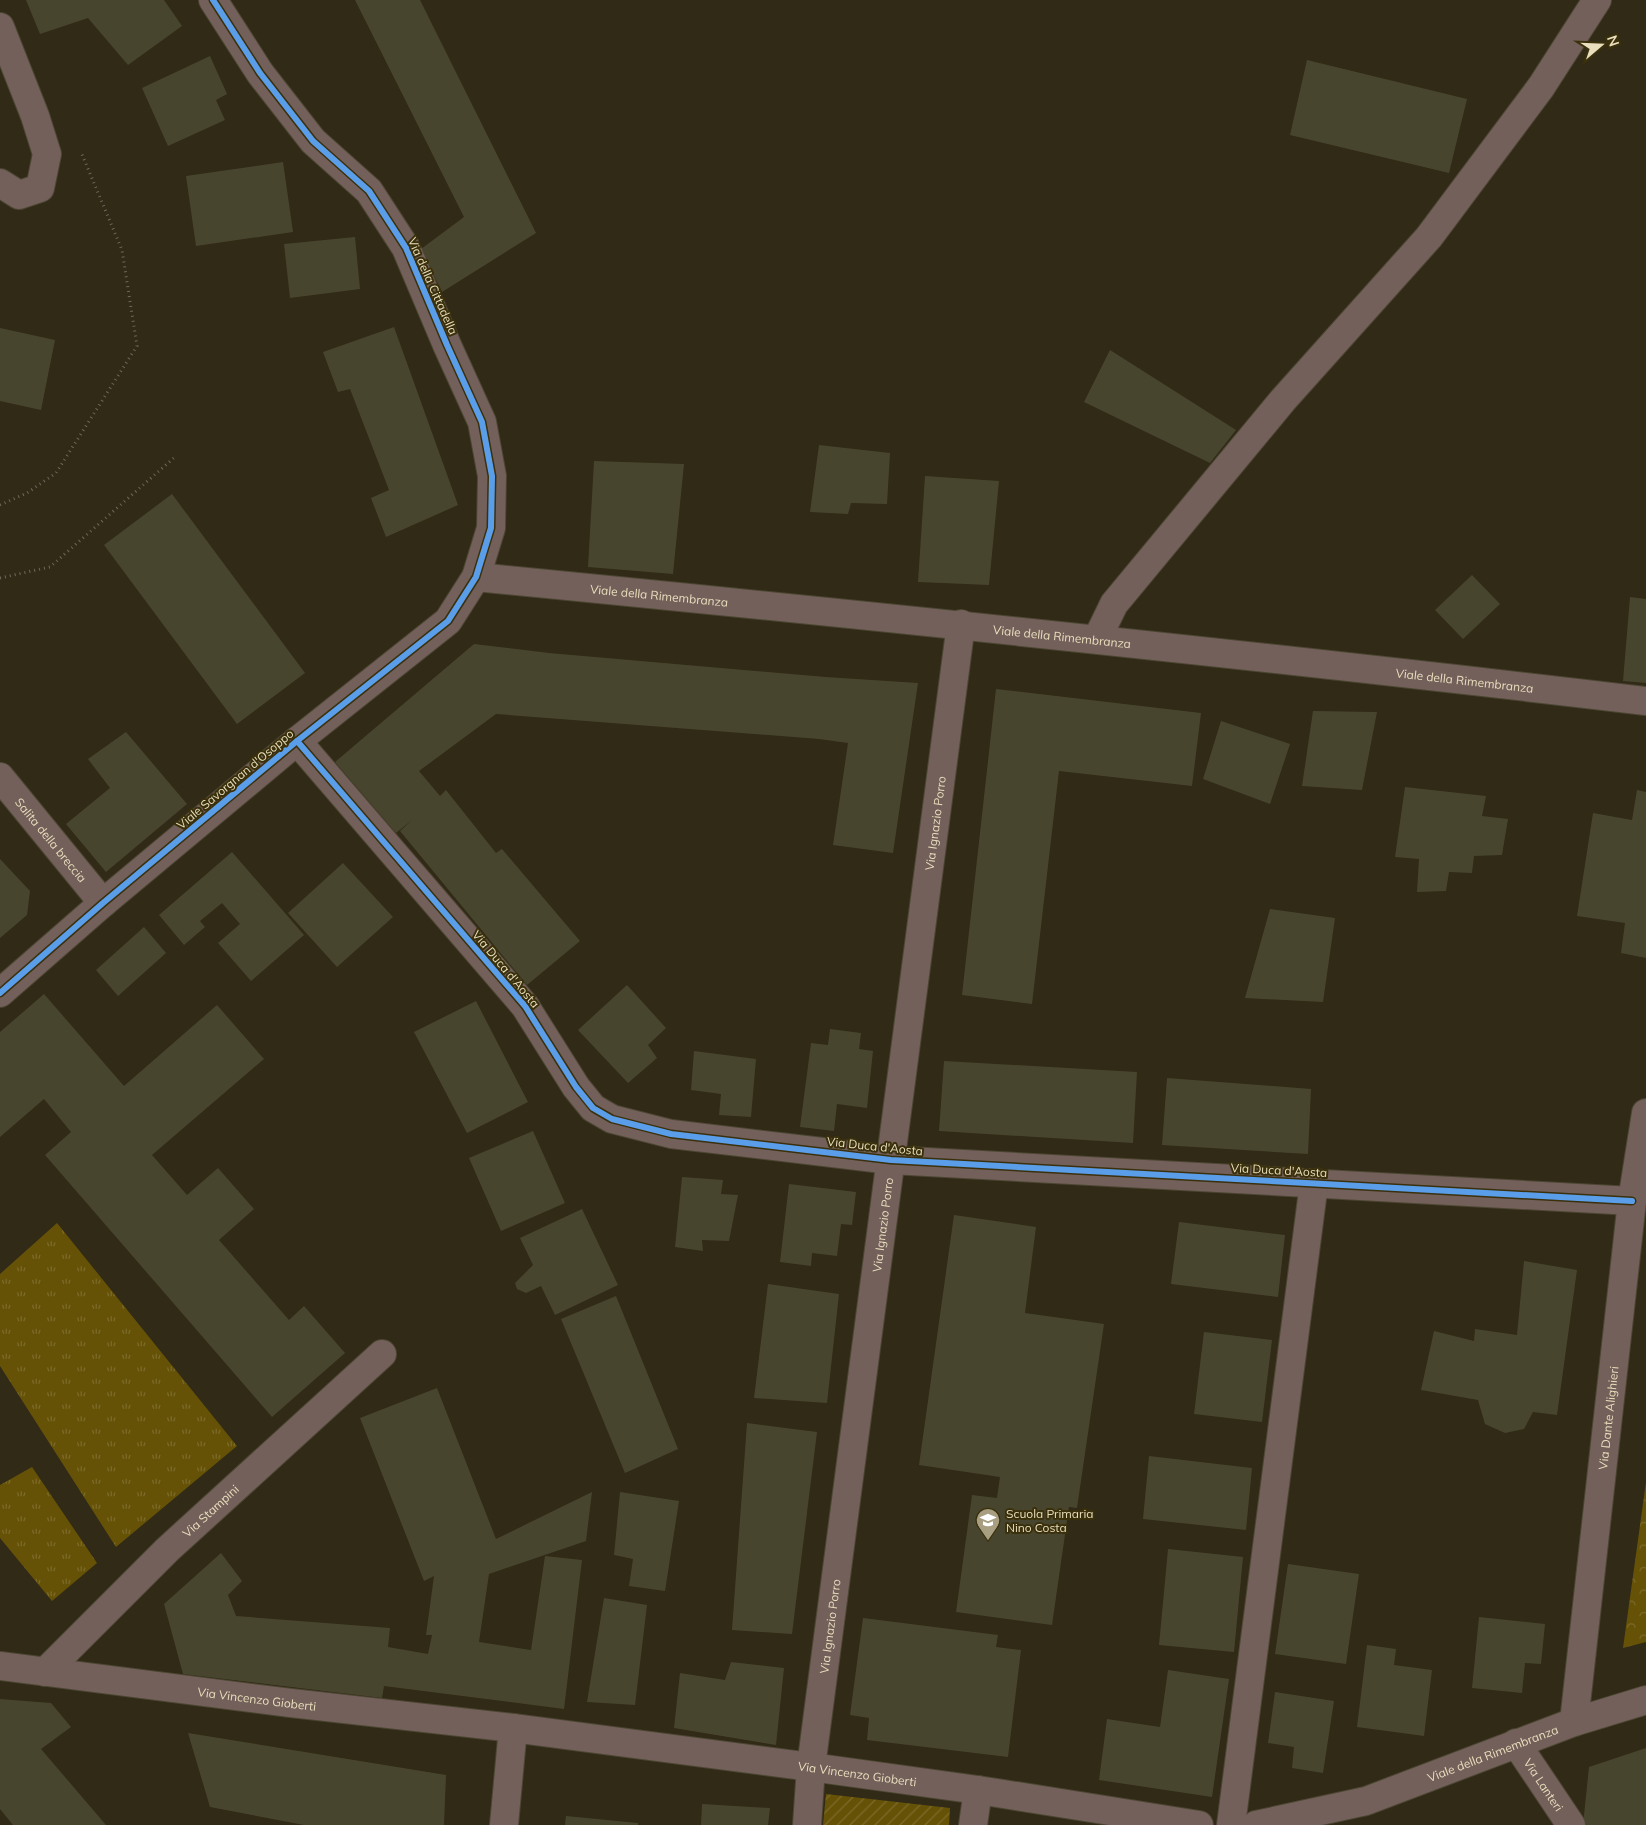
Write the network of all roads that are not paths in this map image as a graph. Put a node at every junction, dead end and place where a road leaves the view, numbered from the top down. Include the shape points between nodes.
1 (213, 0) edge
2 (1597, 0) edge
3 (0, 26) edge
4 (0, 183) edge
5 (476, 577) junction
6 (961, 624) junction
7 (1097, 640) junction
8 (1646, 702) edge
9 (297, 742) junction
10 (0, 777) edge
11 (102, 903) junction
12 (0, 993) edge
13 (1646, 1113) edge
14 (891, 1160) junction
15 (1314, 1183) junction
16 (1632, 1201) junction
17 (382, 1354) dead end
18 (0, 1666) edge
19 (45, 1672) junction
20 (1646, 1700) edge
21 (1574, 1722) junction
22 (513, 1728) junction
23 (1516, 1744) junction
24 (811, 1767) junction
25 (978, 1790) junction
26 (1366, 1801) junction
27 (504, 1825) edge
28 (807, 1825) edge
29 (973, 1825) edge
30 (1199, 1825) edge
31 (1232, 1825) edge
32 (1256, 1825) edge
33 (1352, 1825) edge
34 (1571, 1825) edge

1 - 5 street, Via della Cittadella via 260,73 313,141 369,191 406,248 482,422 492,476 491,528
2 - 7 street via 1542,87 1429,237 1283,400 1114,604
3 - 4 street via 47,154 40,188 19,195
5 - 6 street, Viale della Rimembranza
5 - 9 street, Viale Savorgnan d'Osoppo via 448,621
6 - 7 street, Viale della Rimembranza
6 - 14 street, Via Ignazio Porro
7 - 8 street, Viale della Rimembranza
9 - 11 street, Viale Savorgnan d'Osoppo
9 - 14 street, Via Duca d'Aosta via 524,1006 593,1108 612,1119 671,1134
10 - 11 street, Salita della breccia
11 - 12 street, Viale Savorgnan d'Osoppo
13 - 16 street, Via Dante Alighieri
14 - 15 street, Via Duca d'Aosta
14 - 24 street, Via Ignazio Porro
15 - 16 street, Via Duca d'Aosta
15 - 31 street
16 - 21 street, Via Dante Alighieri
17 - 19 street, Via Stampini via 167,1550
18 - 19 street, Via Vincenzo Gioberti
19 - 22 street, Via Vincenzo Gioberti
20 - 21 street, Viale della Rimembranza
21 - 23 street, Viale della Rimembranza
22 - 24 street, Via Vincenzo Gioberti
22 - 27 street
23 - 26 street, Viale della Rimembranza
23 - 34 street, Via Lanteri
24 - 25 street, Via Vincenzo Gioberti
24 - 28 street, Via Ignazio Porro
25 - 29 street
25 - 30 street, Via Vincenzo Gioberti
26 - 32 street
26 - 33 street

